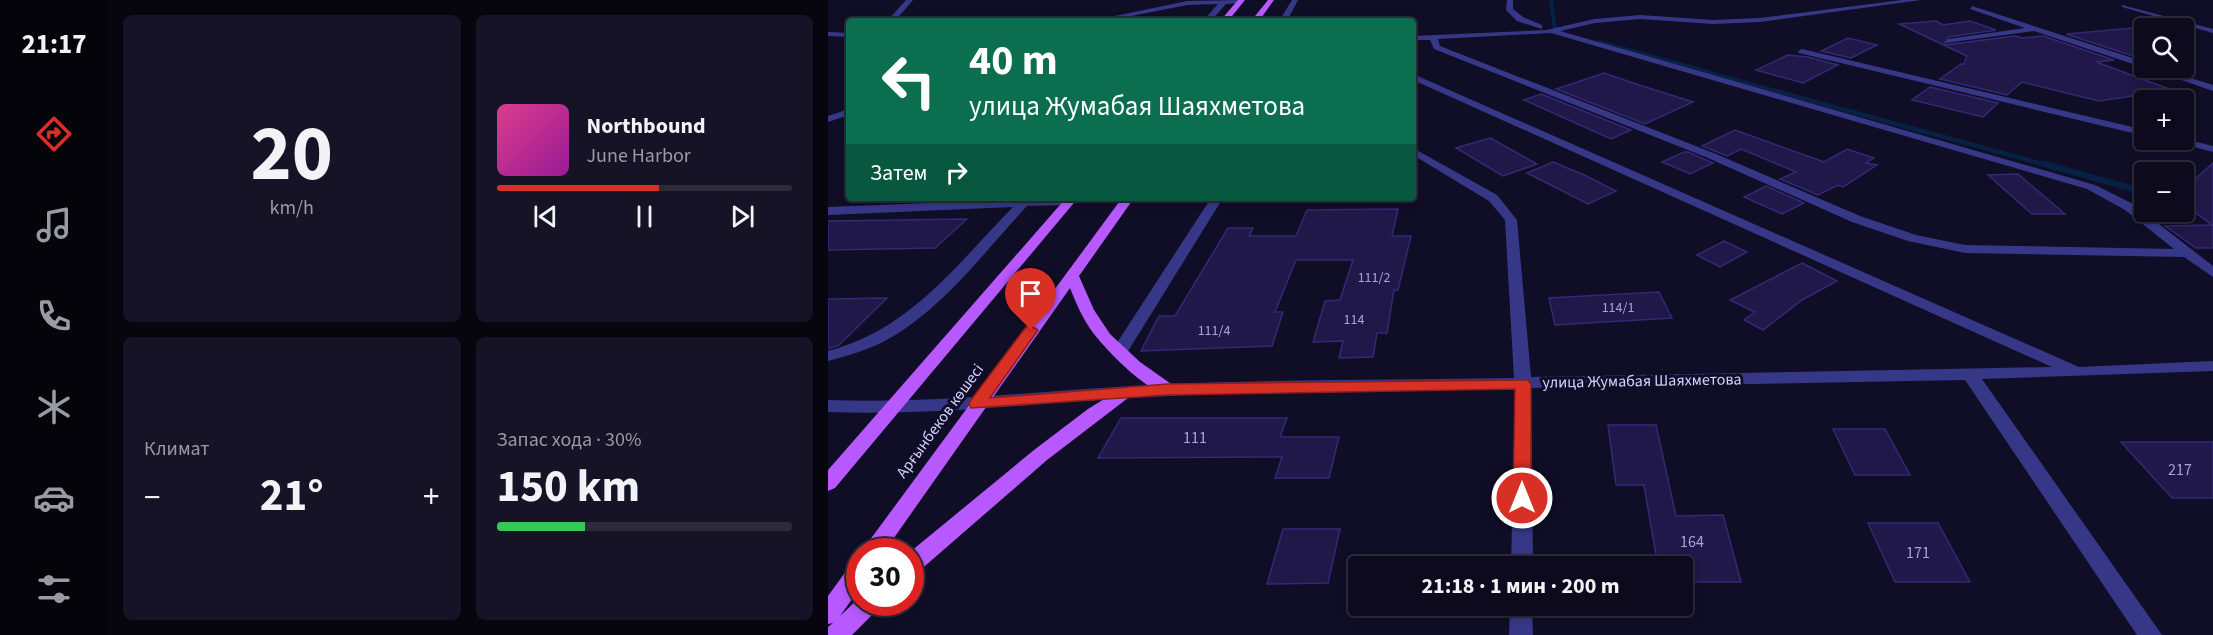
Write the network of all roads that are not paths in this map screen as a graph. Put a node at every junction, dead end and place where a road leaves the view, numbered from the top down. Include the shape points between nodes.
1 (910, 0) edge
2 (1271, 0) edge
3 (1295, 0) edge
4 (1510, 0) edge
5 (1918, 0) edge
6 (1225, 1) edge
7 (1242, 1) edge
8 (1887, 1) edge
9 (2124, 6) dead end
10 (1972, 8) dead end
11 (894, 18) edge
12 (1110, 18) edge
13 (1210, 18) edge
14 (1227, 18) edge
15 (1257, 18) edge
16 (1285, 18) edge
17 (1539, 27) dead end
18 (2035, 28) junction
19 (1551, 31) junction
20 (2213, 31) edge
21 (828, 34) edge
22 (846, 35) edge
23 (1433, 37) junction
24 (1416, 38) edge
25 (1948, 41) dead end
26 (1802, 51) dead end
27 (2134, 61) edge
28 (1416, 78) edge
29 (2182, 78) edge
30 (2213, 88) edge
31 (846, 113) edge
32 (828, 121) edge
33 (846, 123) edge
34 (2134, 130) edge
35 (2194, 145) edge
36 (2213, 149) edge
37 (1416, 153) edge
38 (1055, 201) edge
39 (1069, 201) edge
40 (1126, 201) edge
41 (1215, 201) edge
42 (1024, 203) junction
43 (828, 211) edge
44 (2186, 253) junction
45 (2213, 273) edge
46 (1072, 275) junction
47 (1119, 352) junction
48 (828, 356) edge
49 (2213, 366) edge
50 (2079, 372) junction
51 (1969, 373) junction
52 (1523, 384) junction
53 (1168, 390) junction
54 (1122, 394) junction
55 (977, 404) junction
56 (828, 406) edge
57 (891, 408) junction
58 (828, 483) edge
59 (882, 538) edge
60 (924, 553) edge
61 (1522, 556) edge
62 (846, 589) edge
63 (828, 614) edge
64 (856, 616) edge
65 (1521, 616) edge
66 (836, 635) edge
67 (1521, 635) edge
68 (2150, 635) edge

1 - 11 street
2 - 15 main road
3 - 16 street
4 - 17 street via 1509,10
5 - 8 street
6 - 7 street
6 - 12 street via 1187,3
6 - 13 street
7 - 14 main road
8 - 19 street via 1760,20 1713,22 1640,17 1595,21
9 - 20 street
10 - 18 street
18 - 25 street
18 - 27 street
19 - 23 street
19 - 44 street via 2091,187 2129,207
21 - 22 street
23 - 24 street
23 - 44 street via 1437,47 1701,151 1856,219 1913,238 1965,249
26 - 34 street
28 - 50 street
29 - 30 street
31 - 32 street
32 - 33 street
35 - 36 street
37 - 52 street via 1493,198 1510,220
38 - 42 street
39 - 57 main road
40 - 46 main road, Арғынбеков көшесі
41 - 47 street
42 - 43 street
42 - 48 street via 900,328 863,347
44 - 45 street
46 - 47 main road via 1088,314
46 - 55 main road, Арғынбеков көшесі
47 - 53 main road
49 - 50 street, улица Жумабая Шаяхметова
50 - 51 street, улица Жумабая Шаяхметова
51 - 52 street, улица Жумабая Шаяхметова
51 - 68 street
52 - 53 street, улица Жумабая Шаяхметова
52 - 61 street
53 - 54 street, улица Жумабая Шаяхметова
54 - 55 street, улица Жумабая Шаяхметова
54 - 60 main road via 1055,441
55 - 57 street, улица Жумабая Шаяхметова
55 - 59 main road, Арғынбеков көшесі
56 - 57 street, улица Жумабая Шаяхметова
57 - 58 main road
62 - 63 main road
64 - 66 main road
65 - 67 street

